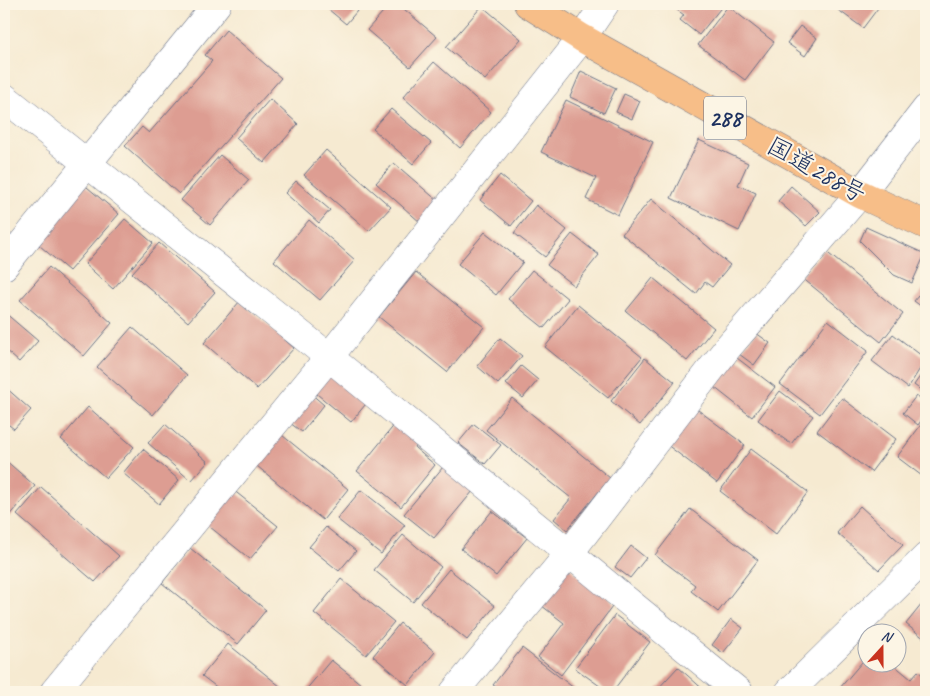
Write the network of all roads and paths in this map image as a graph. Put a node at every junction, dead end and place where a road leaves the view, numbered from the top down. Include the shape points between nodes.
1 (217, 4) edge
2 (528, 4) edge
3 (605, 4) edge
4 (582, 38) junction
5 (4, 97) edge
6 (926, 109) edge
7 (88, 162) junction
8 (860, 194) junction
9 (926, 225) edge
10 (4, 266) edge
11 (328, 357) junction
12 (568, 555) junction
13 (926, 557) edge
14 (54, 692) edge
15 (454, 692) edge
16 (739, 692) edge
17 (789, 692) edge

1 - 7 street
2 - 4 highway, 国道288号 / 288
3 - 4 street
4 - 8 highway, 国道288号 / 288
4 - 11 street
5 - 7 street
6 - 8 street
7 - 10 street
7 - 11 street
8 - 9 highway, 国道288号 / 288
8 - 12 street via 729,346
11 - 12 street
11 - 14 street
12 - 15 street
12 - 16 street
13 - 17 street

